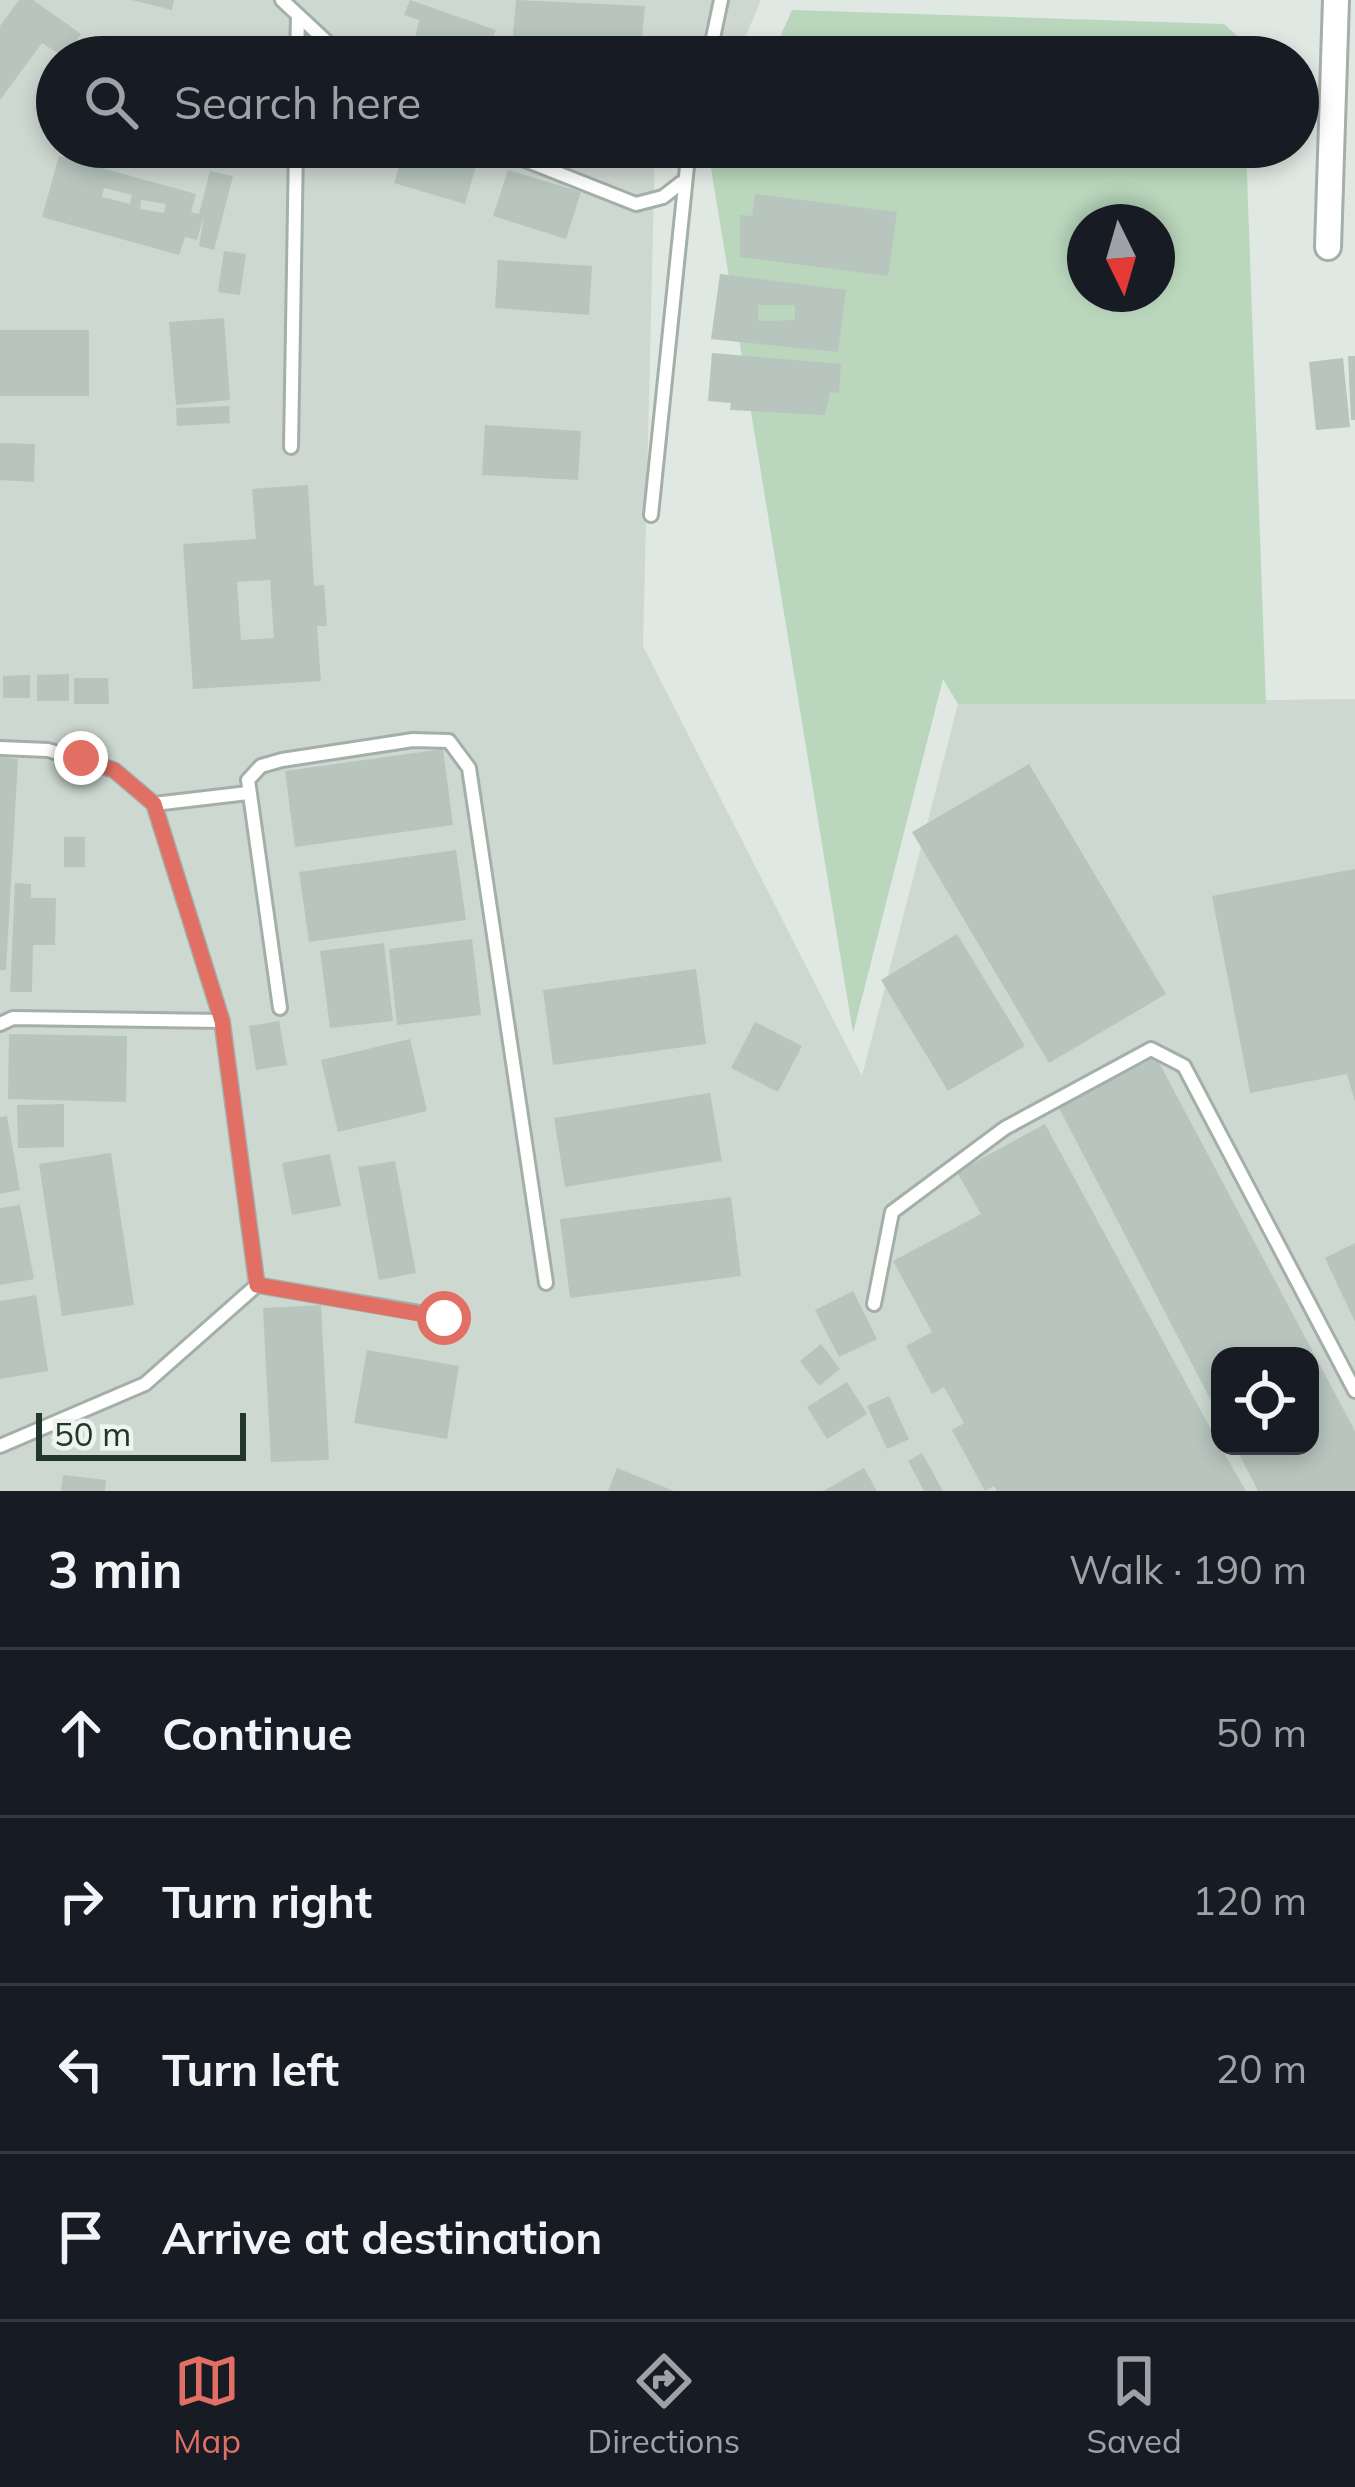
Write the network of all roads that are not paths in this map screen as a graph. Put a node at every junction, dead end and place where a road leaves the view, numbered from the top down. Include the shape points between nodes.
1 (282, 0) edge
2 (721, 0) edge
3 (1336, 0) edge
4 (298, 16) junction
5 (298, 36) edge
6 (320, 36) edge
7 (713, 36) edge
8 (296, 168) edge
9 (545, 168) edge
10 (684, 168) edge
11 (681, 183) junction
12 (1328, 247) dead end
13 (291, 447) dead end
14 (651, 515) dead end
15 (0, 748) edge
16 (248, 793) junction
17 (154, 804) junction
18 (280, 1008) dead end
19 (222, 1021) junction
20 (0, 1024) edge
21 (546, 1282) dead end
22 (257, 1285) junction
23 (874, 1304) dead end
24 (444, 1318) dead end
25 (1355, 1391) edge
26 (1, 1448) edge

1 - 4 lane
2 - 7 lane
3 - 12 street
4 - 5 lane
4 - 6 lane
8 - 13 lane
9 - 11 lane via 636,204
10 - 11 lane
11 - 14 lane
15 - 17 lane via 48,750 114,770
16 - 17 lane
16 - 18 lane
16 - 21 lane via 254,772 282,760 440,737 464,756
17 - 19 lane
19 - 20 lane
19 - 22 lane
22 - 24 lane
22 - 26 lane via 146,1384
23 - 25 lane via 892,1212 1004,1128 1151,1049 1184,1066

